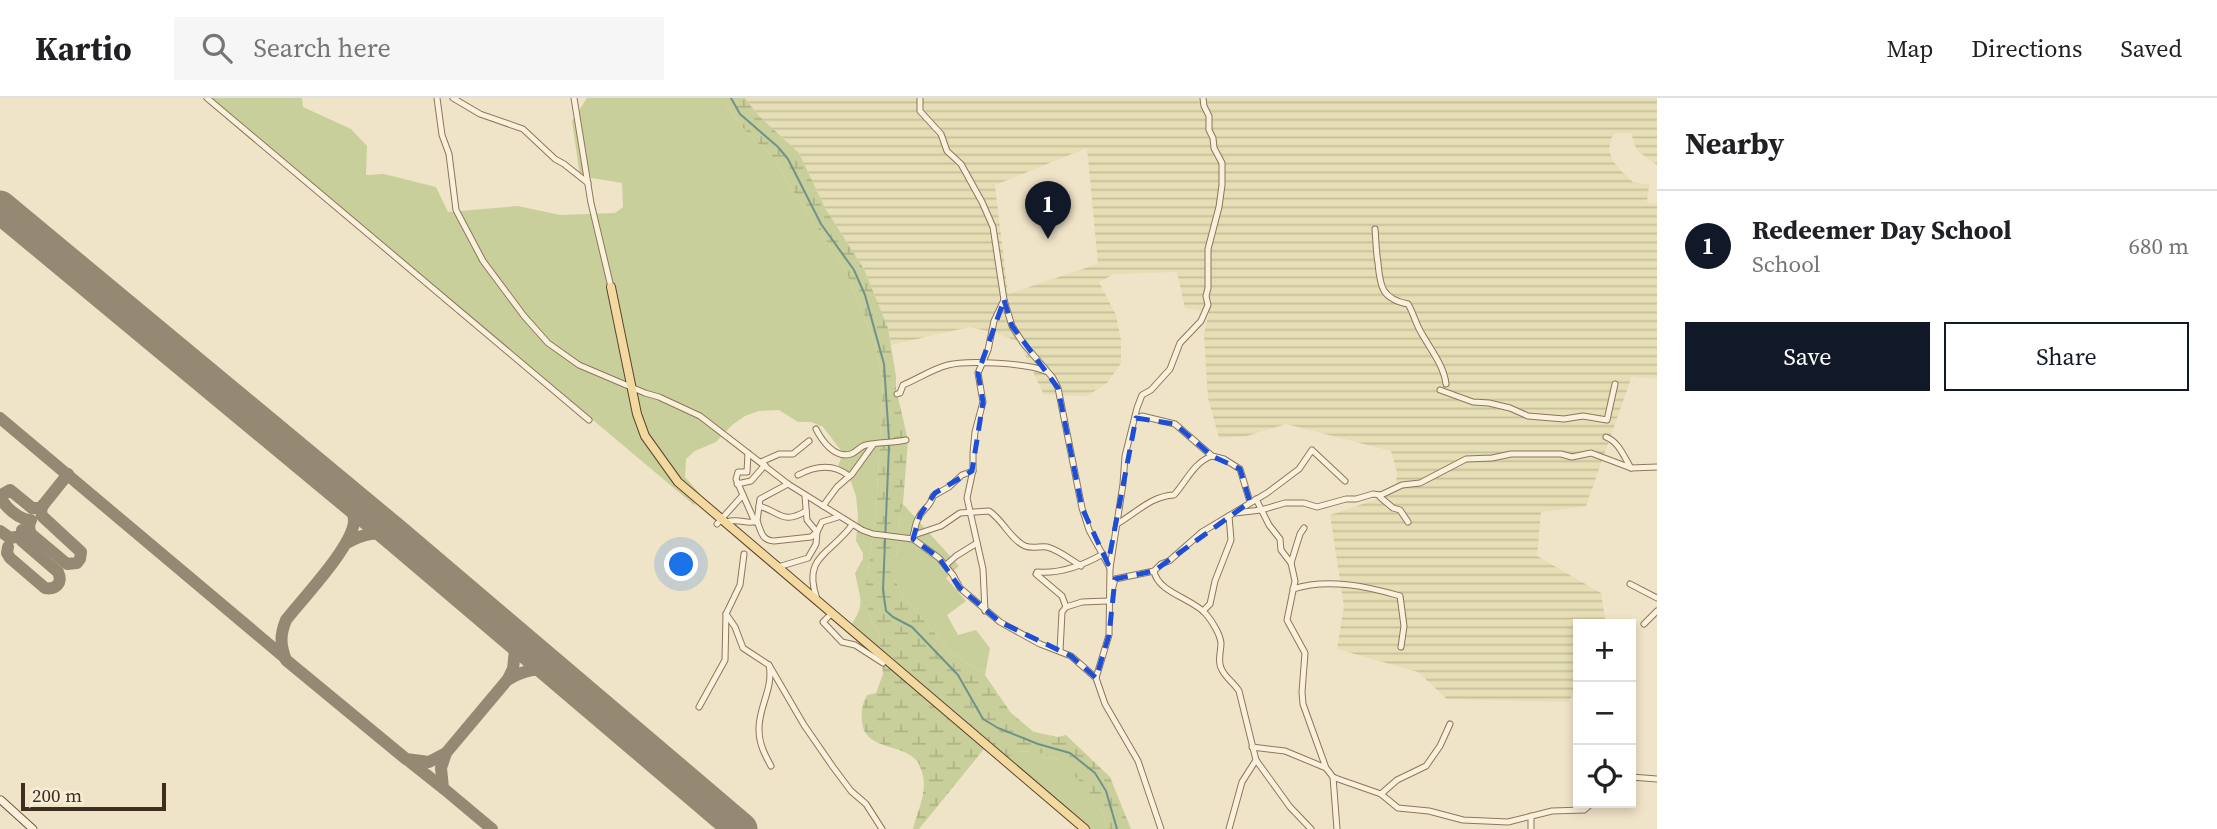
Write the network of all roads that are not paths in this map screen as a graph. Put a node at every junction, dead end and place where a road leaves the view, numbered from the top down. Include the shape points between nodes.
1 (206, 98) edge
2 (437, 98) edge
3 (453, 98) edge
4 (920, 98) edge
5 (1203, 98) edge
6 (573, 99) edge
7 (588, 183) junction
8 (1376, 229) dead end
9 (611, 287) joint
10 (1004, 300) junction
11 (984, 363) junction
12 (1048, 372) junction
13 (1446, 384) dead end
14 (1615, 384) dead end
15 (631, 387) junction
16 (1440, 390) dead end
17 (897, 394) dead end
18 (1136, 418) junction
19 (589, 420) dead end
20 (816, 429) dead end
21 (1606, 438) dead end
22 (905, 440) dead end
23 (809, 441) dead end
24 (874, 444) junction
25 (748, 453) junction
26 (1212, 456) junction
27 (763, 464) junction
28 (1657, 467) edge
29 (1631, 468) junction
30 (974, 471) junction
31 (798, 475) dead end
32 (849, 476) junction
33 (1345, 481) dead end
34 (737, 484) junction
35 (788, 484) junction
36 (743, 495) junction
37 (805, 496) junction
38 (1380, 497) dead end
39 (1256, 499) junction
40 (1250, 502) junction
41 (759, 506) junction
42 (822, 506) junction
43 (1261, 510) junction
44 (806, 511) junction
45 (969, 512) junction
46 (1232, 514) junction
47 (839, 517) junction
48 (722, 522) junction
49 (756, 522) junction
50 (1408, 522) dead end
51 (1117, 524) junction
52 (852, 525) junction
53 (1304, 528) dead end
54 (817, 531) junction
55 (913, 537) junction
56 (977, 543) junction
57 (744, 554) dead end
58 (1103, 554) junction
59 (1292, 563) junction
60 (946, 565) junction
61 (1081, 566) junction
62 (778, 568) junction
63 (1110, 568) junction
64 (1154, 571) junction
65 (1630, 584) dead end
66 (1293, 589) junction
67 (1657, 598) edge
68 (1110, 600) junction
69 (818, 602) junction
70 (1066, 607) junction
71 (985, 611) junction
72 (1203, 611) junction
73 (1657, 611) edge
74 (726, 614) junction
75 (829, 616) dead end
76 (1644, 624) dead end
77 (1401, 646) dead end
78 (1060, 651) junction
79 (883, 663) dead end
80 (769, 665) junction
81 (1096, 678) junction
82 (699, 707) dead end
83 (1450, 724) dead end
84 (1252, 747) junction
85 (1256, 760) junction
86 (771, 766) dead end
87 (1326, 768) junction
88 (1333, 777) junction
89 (1636, 777) edge
90 (1657, 779) edge
91 (1381, 794) junction
92 (1, 801) edge
93 (1586, 808) edge
94 (1531, 816) junction
95 (33, 829) edge
96 (882, 829) edge
97 (1085, 829) edge
98 (1161, 829) edge
99 (1229, 829) edge
100 (1311, 829) edge
101 (1337, 829) edge
102 (1531, 829) edge

1 - 19 street
2 - 15 street via 456,210 483,261 548,343 579,365
3 - 7 street via 480,114 523,129
4 - 10 street via 920,111 961,164 993,227
5 - 18 street via 1222,163 1219,207 1208,249 1208,305 1201,321 1180,343 1170,369 1142,396
6 - 7 street
7 - 9 street
8 - 13 street via 1382,288 1388,297 1408,304 1445,371
9 - 15 main road
10 - 11 street
10 - 12 street via 1012,326
11 - 12 street
11 - 17 street via 946,365 903,385
11 - 30 street via 978,373 983,402 975,432
12 - 58 street via 1058,388 1082,508
14 - 16 street via 1607,420 1528,416
15 - 25 street via 689,410
15 - 48 main road via 645,436 662,462
18 - 26 street via 1175,424
18 - 51 street via 1125,456
20 - 24 street via 827,446 844,454
21 - 29 street via 1619,447
22 - 24 street
23 - 27 street via 793,454 779,454
24 - 32 street
25 - 27 street
25 - 34 street via 747,472 738,472
26 - 40 street via 1240,469
26 - 51 street via 1187,476 1174,495 1143,505
27 - 34 street via 751,481
27 - 35 street
28 - 29 street
29 - 43 street via 1591,453 1466,459 1420,483 1381,495 1317,507 1285,503
30 - 45 street via 967,498
30 - 55 street via 962,474 933,496 916,522
31 - 32 street via 825,467
32 - 42 street
33 - 39 street via 1312,450 1299,469
34 - 36 street
35 - 37 street
35 - 41 street via 762,496
36 - 48 street
36 - 49 street
37 - 42 street
37 - 44 street
38 - 50 street via 1400,510
39 - 40 street
39 - 43 street
40 - 46 street
41 - 44 street via 784,518
41 - 49 street
42 - 47 street
43 - 46 street
43 - 59 street
44 - 54 street
45 - 55 street
45 - 56 street
45 - 61 street via 989,511 1027,547 1052,549
46 - 64 street
46 - 72 street via 1231,540 1210,604
47 - 52 street
47 - 54 street via 822,522
48 - 49 street
48 - 62 main road
49 - 54 street via 768,541 803,539
51 - 63 street
52 - 55 street via 873,534
52 - 69 street via 812,572
53 - 59 street
54 - 62 street via 808,558
55 - 60 street
56 - 60 street
56 - 71 street
57 - 74 street via 740,585
58 - 61 street
58 - 63 street
59 - 66 street
60 - 71 street via 960,588
61 - 70 street via 1037,573 1062,596
62 - 69 main road
63 - 68 street
64 - 68 street via 1115,579
64 - 72 street via 1161,586
65 - 67 street
66 - 77 street via 1329,583 1400,596
66 - 87 street via 1287,620 1305,653 1303,704
68 - 70 street
68 - 81 street via 1110,635
69 - 97 main road
70 - 78 street
71 - 78 street via 1025,637
72 - 84 street via 1219,637 1222,670 1239,691
73 - 76 street
74 - 80 street via 743,648
74 - 82 street via 725,660
75 - 79 street via 823,622 831,633
78 - 81 street
80 - 86 street via 759,733
80 - 96 street via 804,725
81 - 98 street via 1105,704 1138,761
83 - 91 street via 1426,766
84 - 85 street
84 - 87 street via 1284,751
85 - 99 street via 1242,782
85 - 100 street
87 - 88 street
88 - 91 street
88 - 101 street
89 - 90 street
91 - 94 street via 1398,808 1463,820 1508,822
92 - 95 street
93 - 94 street
94 - 102 street

